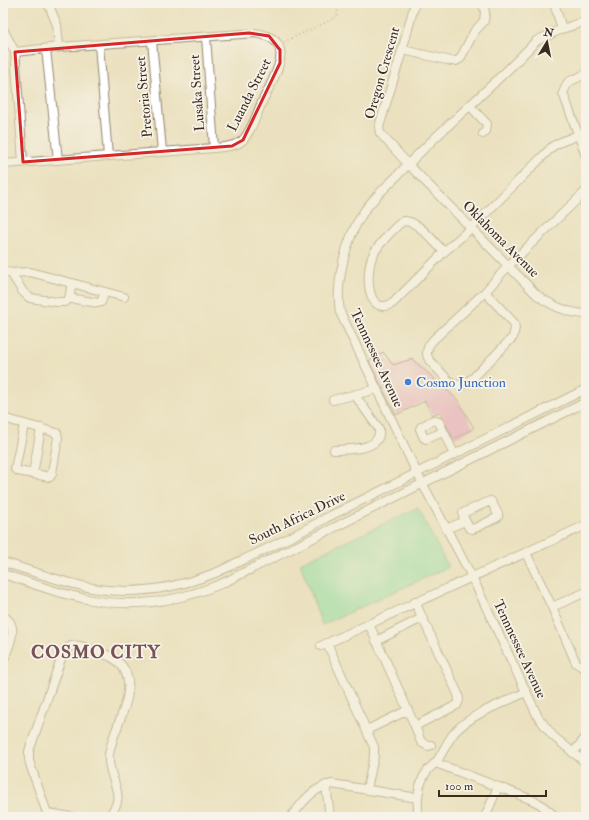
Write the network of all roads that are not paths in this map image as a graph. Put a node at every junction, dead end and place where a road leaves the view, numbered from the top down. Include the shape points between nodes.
1 (48, 3) edge
2 (415, 3) edge
3 (483, 3) edge
4 (554, 3) edge
5 (586, 21) edge
6 (3, 29) edge
7 (562, 29) junction
8 (206, 37) junction
9 (152, 41) junction
10 (99, 45) junction
11 (59, 47) junction
12 (46, 49) junction
13 (403, 50) junction
14 (15, 52) junction
15 (586, 74) edge
16 (469, 105) junction
17 (483, 134) dead end
18 (582, 134) edge
19 (214, 148) junction
20 (162, 151) junction
21 (108, 156) junction
22 (586, 156) edge
23 (58, 160) junction
24 (23, 162) junction
25 (3, 164) edge
26 (408, 164) junction
27 (586, 191) edge
28 (471, 228) junction
29 (444, 252) junction
30 (508, 266) junction
31 (7, 272) edge
32 (72, 283) junction
33 (105, 292) junction
34 (485, 292) junction
35 (124, 297) dead end
36 (69, 299) junction
37 (586, 314) edge
38 (377, 389) junction
39 (586, 389) edge
40 (355, 395) junction
41 (333, 400) dead end
42 (586, 402) edge
43 (3, 418) edge
44 (24, 424) junction
45 (41, 428) junction
46 (444, 432) dead end
47 (334, 450) dead end
48 (454, 454) junction
49 (417, 473) junction
50 (33, 474) junction
51 (422, 483) junction
52 (465, 521) dead end
53 (586, 525) edge
54 (446, 529) junction
55 (526, 553) junction
56 (3, 562) edge
57 (3, 574) edge
58 (472, 577) junction
59 (586, 592) edge
60 (415, 602) junction
61 (552, 607) junction
62 (3, 616) edge
63 (422, 618) junction
64 (369, 624) junction
65 (376, 641) junction
66 (3, 662) edge
67 (586, 669) edge
68 (526, 692) junction
69 (408, 710) junction
70 (415, 726) junction
71 (367, 730) junction
72 (586, 737) edge
73 (431, 745) dead end
74 (573, 753) junction
75 (436, 763) junction
76 (586, 763) edge
77 (326, 786) junction
78 (498, 787) junction
79 (367, 789) junction
80 (418, 798) junction
81 (47, 815) edge
82 (72, 817) edge
83 (107, 817) edge
84 (291, 817) edge
85 (330, 817) edge
86 (419, 817) edge
87 (485, 817) edge
88 (556, 817) edge

1 - 11 street via 57,25
2 - 13 street, Oregon Crescent
3 - 13 street via 484,21 474,32 460,59 451,61
4 - 7 street
5 - 7 street, Tennnessee Avenue
6 - 14 street
7 - 16 street, Tennnessee Avenue via 536,41
8 - 9 street, Luanda Street
8 - 19 street, Lusaka Street
8 - 19 street, Luanda Street via 254,33 269,36 278,45 281,54 280,63 246,135 232,146
9 - 10 street, Luanda Street
9 - 20 street, Pretoria Street
10 - 11 street, Luanda Street
10 - 21 street
11 - 12 street, Luanda Street
12 - 14 street, Luanda Street
12 - 23 street
13 - 26 street, Oregon Crescent via 379,127 380,133
14 - 24 street
15 - 18 street via 568,82 563,93
16 - 17 street via 487,124
16 - 26 street, Tennnessee Avenue
18 - 22 street
18 - 28 street via 553,146
19 - 20 street, Luanda Street
20 - 21 street, Luanda Street
21 - 23 street, Luanda Street
23 - 24 street, Luanda Street
24 - 25 street, Luanda Street
26 - 28 street, Oklahoma Avenue
26 - 38 street, Tennnessee Avenue via 364,211 357,222 342,266 338,289 340,312
27 - 30 street
28 - 29 street
28 - 30 street, Oklahoma Avenue
29 - 29 street via 413,222 403,221 374,253 369,274 370,294 382,306 394,303
30 - 34 street
30 - 37 street, Oklahoma Avenue via 545,301 563,310
31 - 32 street via 30,272
31 - 36 street via 30,298 57,302
32 - 33 street
32 - 36 street
33 - 35 street
33 - 36 street via 98,303
34 - 34 street via 514,323 515,333 473,378 464,384 454,384 430,360 427,355 429,345
38 - 40 street
38 - 49 street, Tennnessee Avenue
39 - 48 street, South Africa Drive
40 - 41 street
40 - 47 street via 379,429 380,435 374,443 359,449
42 - 51 street, South Africa Drive
43 - 44 street
44 - 45 street
44 - 50 street via 15,468
45 - 50 street
45 - 50 street via 57,433 58,438 51,476
46 - 48 street
48 - 49 street, South Africa Drive
49 - 51 street, Tennnessee Avenue
49 - 56 street, South Africa Drive via 287,540 217,572 170,587 135,591 97,589
51 - 54 street, Tennnessee Avenue
51 - 57 street, South Africa Drive via 223,583 197,593 166,600 133,603 96,601
52 - 54 street
53 - 55 street
54 - 58 street, Tennnessee Avenue
55 - 58 street
55 - 61 street
58 - 60 street
58 - 68 street, Tennnessee Avenue
59 - 61 street
60 - 63 street
60 - 64 street
61 - 67 street via 576,664
62 - 66 street via 12,623 13,628
63 - 65 street
63 - 70 street via 459,700 457,705
64 - 65 street
64 - 71 street via 324,644
65 - 69 street
68 - 74 street, Tennnessee Avenue via 538,717
68 - 75 street via 463,724 450,738
69 - 70 street
69 - 71 street
70 - 73 street via 421,742
71 - 79 street via 375,752
72 - 74 street
74 - 76 street, Tennnessee Avenue
75 - 78 street
75 - 80 street via 427,770
77 - 79 street via 336,784
77 - 84 street via 311,794
77 - 85 street
78 - 87 street
78 - 88 street via 537,802
79 - 80 street
80 - 86 street
81 - 82 street
81 - 83 street via 30,766 29,751 63,653 66,648 74,645 112,657 124,668 128,682 129,688 108,756 118,792 115,808

